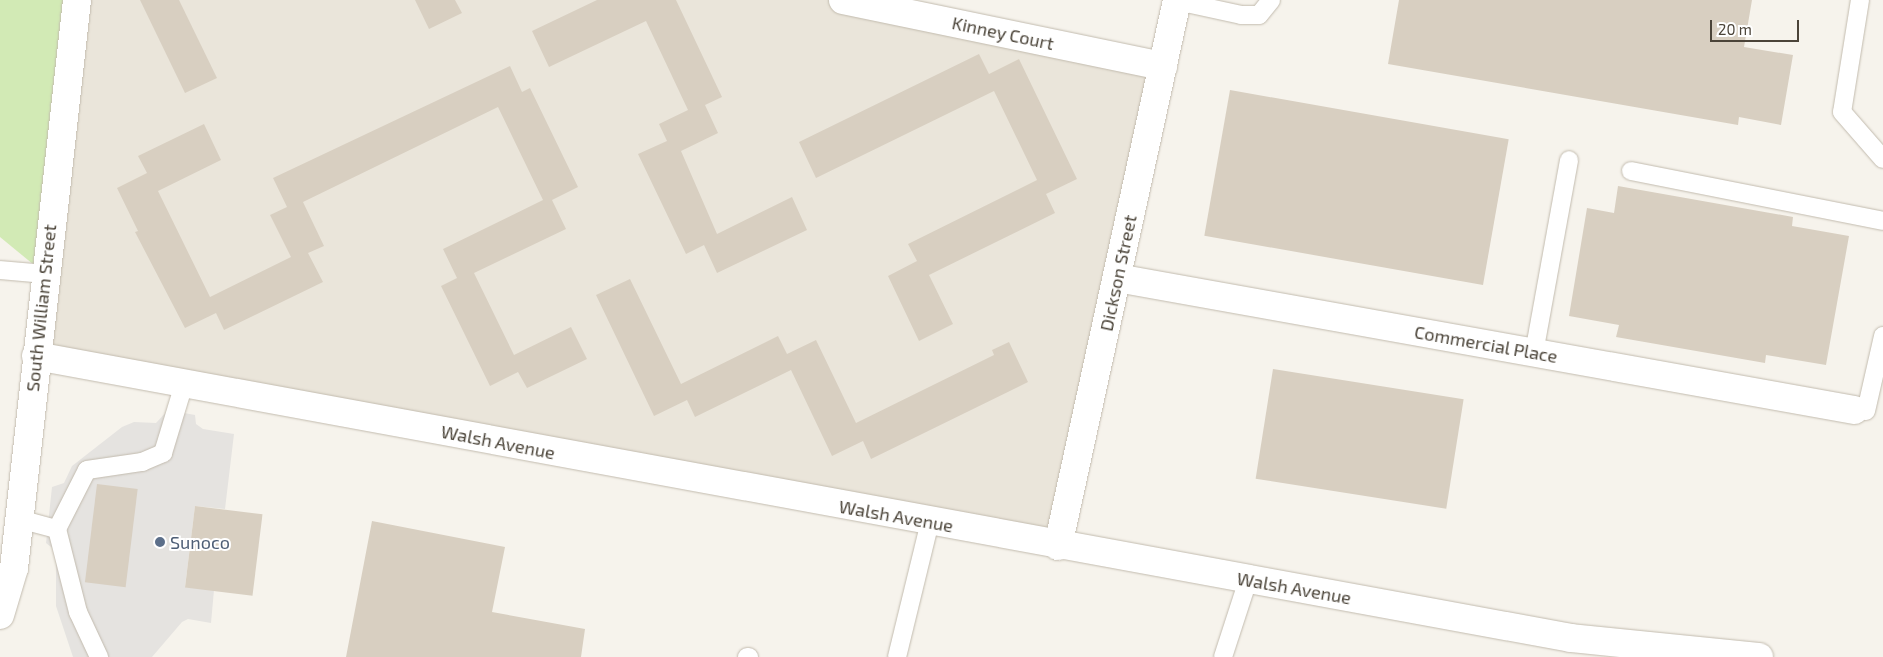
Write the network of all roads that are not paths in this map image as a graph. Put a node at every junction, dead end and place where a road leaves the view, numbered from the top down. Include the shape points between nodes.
1 (77, 0) edge
2 (843, 0) edge
3 (1271, 0) edge
4 (1860, 0) edge
5 (1177, 1) edge
6 (1163, 66) junction
7 (1883, 159) edge
8 (1569, 160) dead end
9 (1631, 171) dead end
10 (1883, 221) edge
11 (0, 270) edge
12 (45, 274) junction
13 (1117, 278) junction
14 (1883, 336) edge
15 (1534, 352) junction
16 (36, 356) junction
17 (184, 384) junction
18 (1868, 412) edge
19 (19, 519) junction
20 (930, 522) junction
21 (57, 530) junction
22 (1058, 546) junction
23 (1248, 580) junction
24 (0, 615) edge
25 (99, 657) edge
26 (896, 657) edge
27 (1223, 657) edge
28 (1759, 657) edge

1 - 12 street, South William Street
2 - 6 street, Kinney Court
3 - 5 lane via 1259,15
4 - 7 lane via 1842,112
5 - 6 street, Dickson Street
6 - 13 street, Dickson Street
8 - 15 lane
9 - 10 lane
11 - 12 lane
12 - 16 street, South William Street
13 - 15 street, Commercial Place
13 - 22 street, Dickson Street
14 - 18 lane
15 - 18 street, Commercial Place
16 - 17 street, Walsh Avenue
16 - 19 street, South William Street
17 - 20 street, Walsh Avenue
17 - 21 lane via 163,453 142,462 87,470
19 - 21 lane
19 - 24 street, South William Street via 14,568
20 - 22 street, Walsh Avenue
20 - 26 lane
21 - 25 lane via 78,612
22 - 23 street, Walsh Avenue
23 - 27 lane
23 - 28 street, Walsh Avenue via 1571,638

